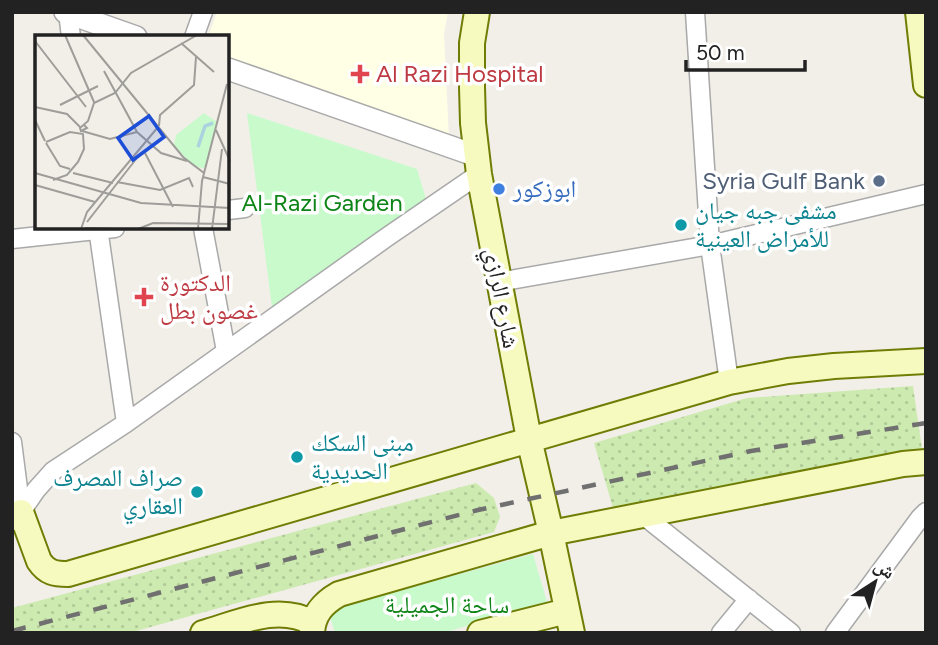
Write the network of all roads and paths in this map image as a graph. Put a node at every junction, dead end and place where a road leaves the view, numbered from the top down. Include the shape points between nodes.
1 (202, 12) edge
2 (477, 12) edge
3 (695, 12) edge
4 (918, 12) edge
5 (67, 13) edge
6 (71, 35) edge
7 (130, 35) edge
8 (195, 35) edge
9 (229, 69) edge
10 (926, 85) edge
11 (478, 165) junction
12 (926, 194) edge
13 (96, 229) edge
14 (104, 229) edge
15 (203, 229) edge
16 (12, 239) edge
17 (710, 245) junction
18 (499, 282) junction
19 (226, 351) junction
20 (926, 360) edge
21 (729, 382) junction
22 (126, 423) junction
23 (529, 439) junction
24 (12, 442) edge
25 (926, 462) edge
26 (926, 512) edge
27 (17, 515) edge
28 (643, 515) junction
29 (551, 533) junction
30 (749, 599) junction
31 (570, 622) edge
32 (312, 628) edge
33 (203, 633) edge
34 (480, 633) edge
35 (721, 633) edge
36 (792, 633) edge
37 (835, 633) edge

1 - 8 street
2 - 11 main road, شارع الرازي via 472,43
3 - 17 street
4 - 10 main road
5 - 6 street
5 - 7 street
9 - 11 street
11 - 18 main road, شارع الرازي
11 - 19 street via 387,237
12 - 17 street
13 - 16 street
14 - 22 street
15 - 19 street
17 - 18 street
17 - 21 street
18 - 23 main road, شارع الرازي
19 - 22 street
20 - 21 main road via 788,371
21 - 23 main road
22 - 27 street via 53,471
23 - 27 main road via 68,574 44,568
23 - 29 main road, شارع الرازي
24 - 27 street
25 - 28 main road
26 - 37 street
28 - 29 main road
28 - 30 street
29 - 31 main road, شارع الرازي
29 - 32 main road via 339,594 325,603
30 - 35 street
30 - 36 street
31 - 34 main road
32 - 33 main road via 298,615 282,613

